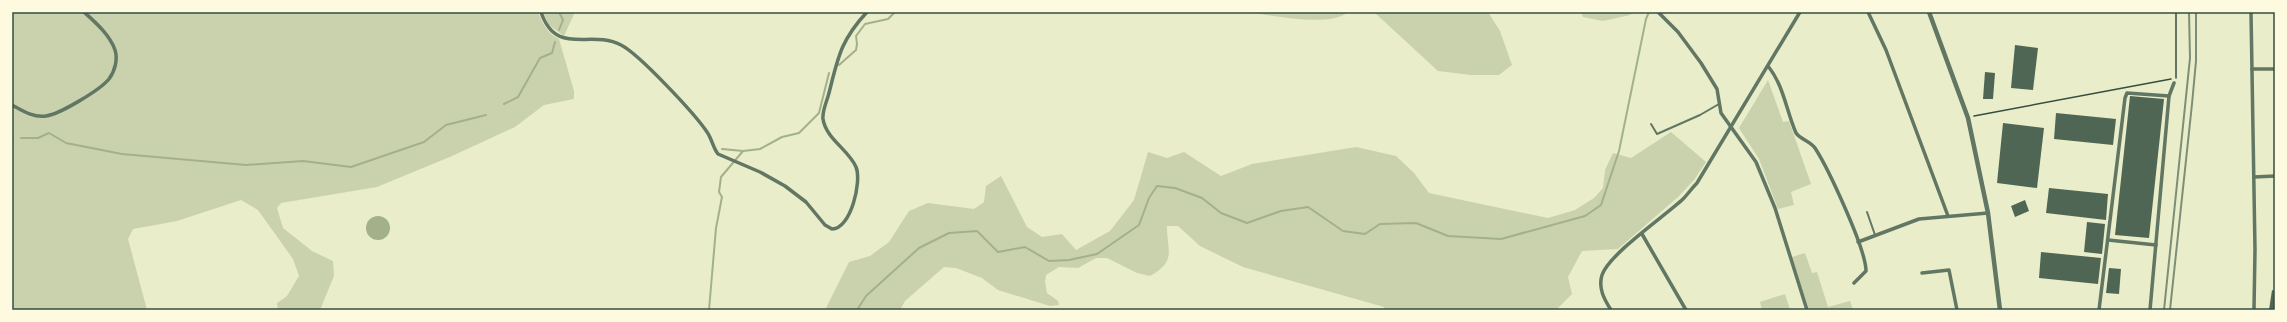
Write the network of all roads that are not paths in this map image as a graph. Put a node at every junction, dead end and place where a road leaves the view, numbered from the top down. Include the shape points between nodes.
1 (84, 12) edge
2 (541, 12) edge
3 (867, 12) edge
4 (1658, 12) edge
5 (1800, 12) edge
6 (1868, 12) edge
7 (1929, 12) edge
8 (2251, 12) edge
9 (1768, 66) junction
10 (2252, 68) junction
11 (2275, 69) edge
12 (2174, 83) dead end
13 (2169, 96) junction
14 (1719, 104) junction
15 (12, 105) edge
16 (1651, 124) dead end
17 (1732, 127) junction
18 (2275, 176) edge
19 (2254, 177) junction
20 (1867, 212) dead end
21 (1988, 213) junction
22 (1948, 216) junction
23 (1642, 234) junction
24 (1875, 235) junction
25 (2108, 240) junction
26 (1858, 242) junction
27 (2156, 245) junction
28 (1922, 273) dead end
29 (1854, 284) dead end
30 (2254, 309) edge
31 (1611, 310) edge
32 (1686, 310) edge
33 (1807, 310) edge
34 (1957, 310) edge
35 (2000, 310) edge
36 (2099, 310) edge
37 (2150, 310) edge

1 - 15 street via 110,38 115,50 116,60 108,80 60,111 47,116 29,114
2 - 3 street via 547,28 560,36 575,40 605,40 629,50 694,117 708,134 718,154 760,172 797,194 827,227 835,229 842,226 853,204 857,172 854,163 830,133 823,117 839,51 852,28
4 - 14 street via 1678,32 1701,63 1717,89
5 - 9 street
6 - 22 street via 1886,50
7 - 21 street via 1968,118
8 - 10 street
9 - 17 street
9 - 26 street via 1780,84 1797,134 1814,147 1830,176
10 - 11 street
10 - 19 street
12 - 13 street
13 - 25 street via 2127,93
13 - 27 street
14 - 16 lane via 1656,134
14 - 17 street via 1721,113
17 - 23 street via 1684,198
17 - 33 street via 1752,156 1765,183
18 - 19 street
19 - 30 street
20 - 24 lane
21 - 22 street
21 - 35 street
22 - 24 street via 1919,220
23 - 31 street via 1610,263 1603,273 1602,294
23 - 32 street
24 - 26 street
25 - 27 street
25 - 36 street
26 - 29 street via 1866,271
27 - 37 street
28 - 34 street via 1949,270

